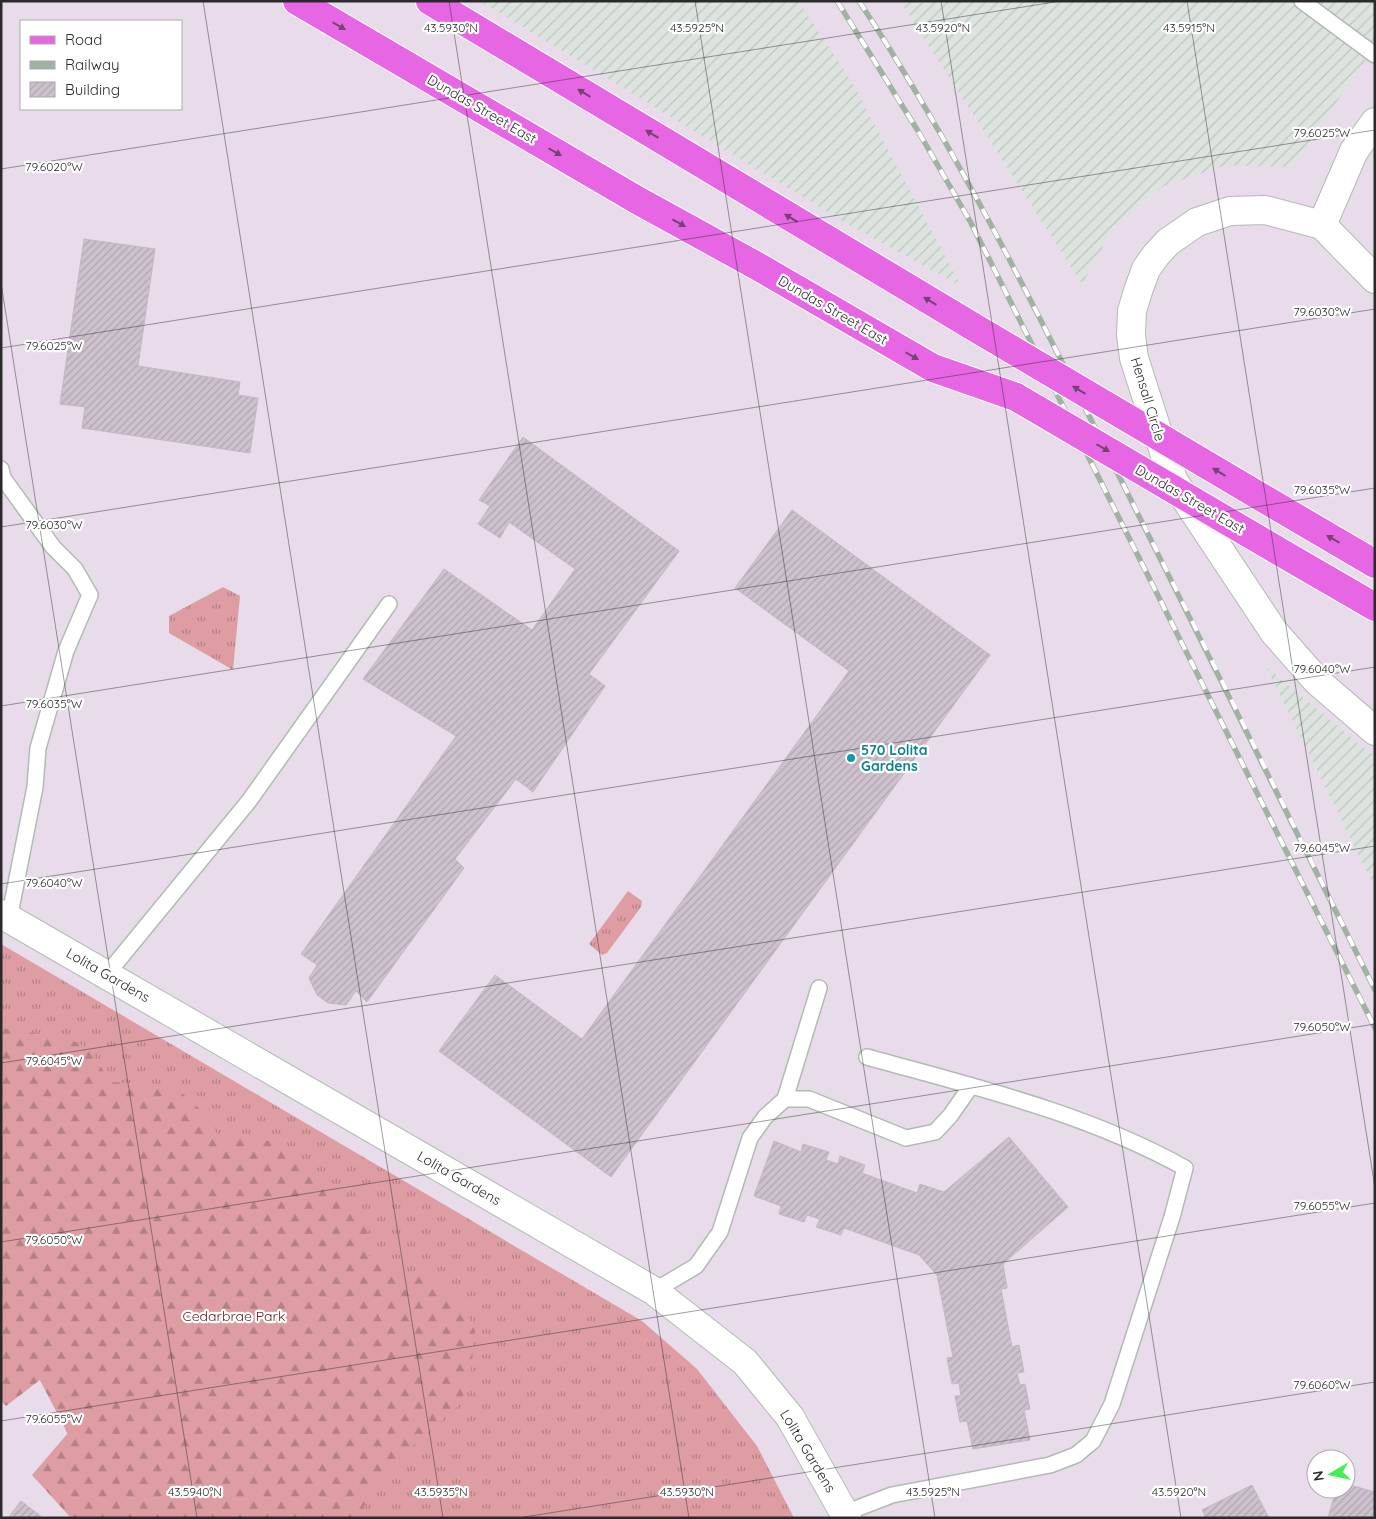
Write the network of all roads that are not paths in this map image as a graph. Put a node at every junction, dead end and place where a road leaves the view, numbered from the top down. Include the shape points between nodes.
1 (297, 1) edge
2 (430, 1) edge
3 (1302, 1) edge
4 (1375, 55) edge
5 (1375, 122) edge
6 (1322, 225) junction
7 (1375, 279) edge
8 (1, 469) edge
9 (1375, 564) edge
10 (389, 604) dead end
11 (1375, 608) edge
12 (1375, 732) edge
13 (5, 917) edge
14 (107, 974) junction
15 (819, 988) dead end
16 (867, 1057) dead end
17 (971, 1086) junction
18 (785, 1099) junction
19 (654, 1291) junction
20 (846, 1515) edge

1 -> 11 main road, Dundas Street East, bridge via 933,368 1016,397
9 -> 2 main road, bridge
3 - 4 lane
5 - 6 street via 1354,151
6 - 7 street, Hensall Circle
6 - 12 street, Hensall Circle via 1282,213 1247,210 1230,211 1197,222 1168,242 1146,269 1132,311 1131,335 1134,358 1173,480 1274,632 1318,682
8 - 13 lane via 3,478 53,548 75,569 90,595 66,651 38,748 35,787
10 - 14 lane via 249,801
13 - 14 street, Lolita Gardens
14 - 19 street, Lolita Gardens
15 - 18 lane
16 - 17 lane
17 - 18 lane via 935,1132 906,1138 808,1099
17 - 20 lane via 996,1091 1140,1144 1185,1168 1172,1217 1112,1404 1093,1441 1076,1455 1050,1465 892,1495
18 - 19 lane via 765,1117 750,1138 720,1232 696,1266
19 - 20 street, Lolita Gardens via 745,1362 790,1417

